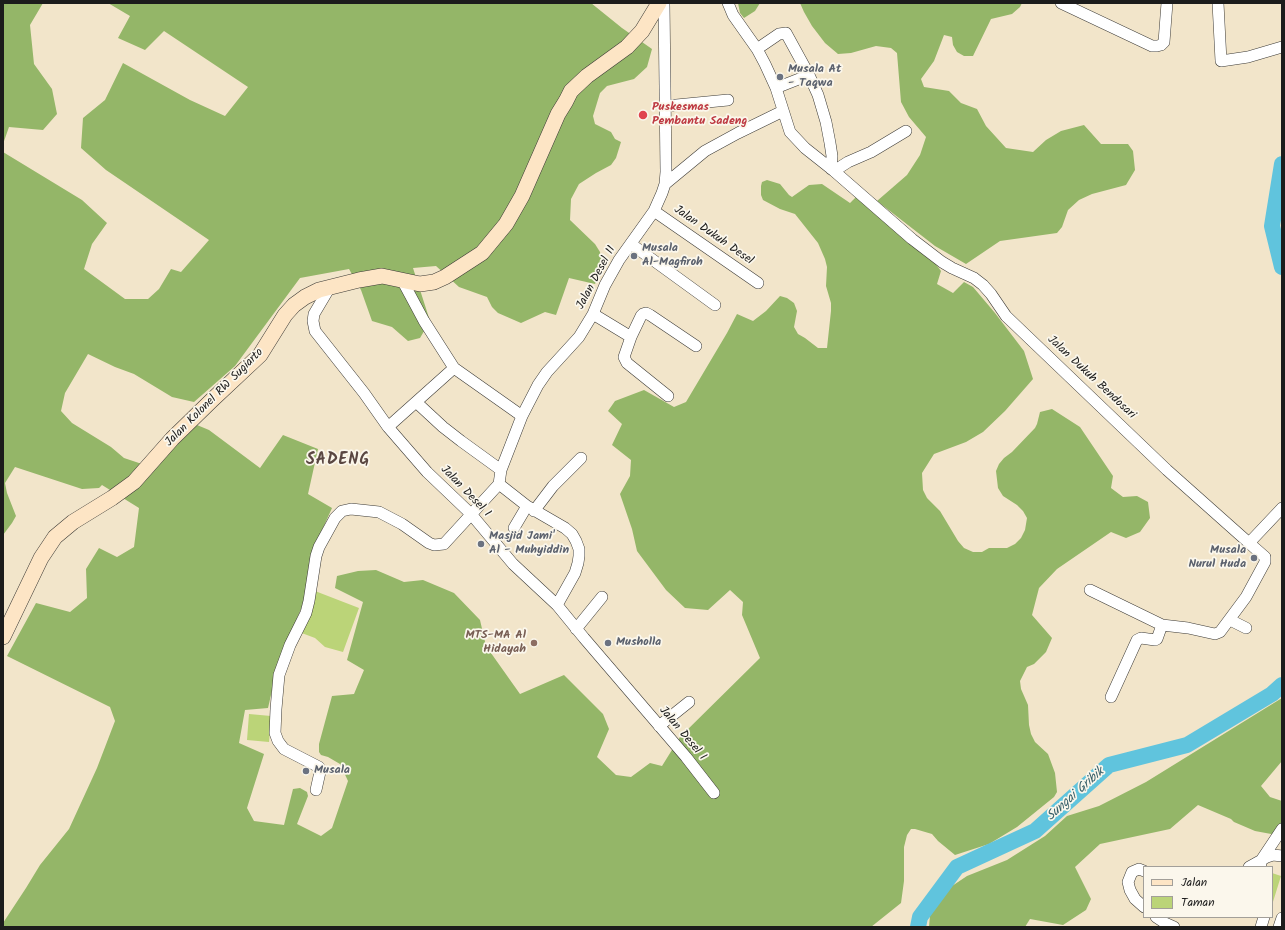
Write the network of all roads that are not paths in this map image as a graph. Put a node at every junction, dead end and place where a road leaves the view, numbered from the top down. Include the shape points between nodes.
1 (659, 3) edge
2 (664, 3) edge
3 (728, 3) edge
4 (1062, 3) edge
5 (1218, 3) edge
6 (1165, 4) edge
7 (1282, 47) edge
8 (757, 48) junction
9 (809, 75) junction
10 (776, 88) junction
11 (728, 100) dead end
12 (666, 106) junction
13 (783, 111) junction
14 (906, 131) dead end
15 (833, 170) junction
16 (665, 184) junction
17 (654, 211) junction
18 (631, 244) junction
19 (402, 280) junction
20 (758, 283) dead end
21 (330, 287) junction
22 (715, 305) dead end
23 (593, 314) junction
24 (631, 337) junction
25 (696, 346) dead end
26 (454, 368) junction
27 (668, 396) dead end
28 (416, 402) junction
29 (522, 416) junction
30 (388, 427) junction
31 (580, 458) dead end
32 (501, 470) junction
33 (499, 484) junction
34 (1282, 508) edge
35 (530, 509) junction
36 (471, 514) junction
37 (514, 528) dead end
38 (1249, 543) junction
39 (1090, 590) dead end
40 (602, 597) dead end
41 (557, 605) junction
42 (1230, 620) junction
43 (1162, 625) junction
44 (1246, 628) dead end
45 (576, 629) junction
46 (3, 637) edge
47 (1111, 697) dead end
48 (689, 702) dead end
49 (659, 726) junction
50 (316, 790) dead end
51 (714, 793) dead end
52 (1282, 829) edge
53 (1282, 856) edge
54 (1261, 863) edge
55 (1143, 871) edge
56 (1143, 906) edge
57 (1282, 918) edge
58 (1279, 927) edge

1 - 19 main road, Jalan Kolonel RW Sugiarto via 642,31 627,47 571,91 558,114 522,196 506,224 482,253 434,282 420,284
2 - 12 street, Jalan Desel II
3 - 8 street, Jalan Dukuh Bendosari
4 - 6 street via 1152,46 1164,42
5 - 7 street via 1221,61 1248,57
8 - 9 street via 779,34 786,33
8 - 10 street, Jalan Dukuh Bendosari
9 - 10 street
9 - 15 street via 826,122
10 - 13 street, Jalan Dukuh Bendosari
11 - 12 street
12 - 16 street, Jalan Desel II
13 - 15 street, Jalan Dukuh Bendosari via 790,132 805,148
13 - 16 street via 705,151
14 - 15 street via 871,152
15 - 38 street, Jalan Dukuh Bendosari via 912,239 942,262 983,285 1006,316 1167,470
16 - 17 street, Jalan Desel II
17 - 18 street, Jalan Desel II
17 - 20 street, Jalan Dukuh Desel
18 - 22 street
18 - 23 street, Jalan Desel II via 605,285
19 - 21 main road, Jalan Kolonel RW Sugiarto via 382,276
19 - 26 street
21 - 30 street, Jalan Desel I via 314,314 315,331
21 - 46 main road, Jalan Kolonel RW Sugiarto via 294,305 260,355 172,439 134,482 73,522 55,537 41,558
23 - 24 street
23 - 29 street, Jalan Desel II via 579,337 547,372
24 - 25 street via 641,316 646,313
24 - 27 street via 624,357 627,363
26 - 28 street
26 - 29 street
28 - 30 street
28 - 32 street via 443,427
29 - 32 street, Jalan Desel II
30 - 36 street, Jalan Desel I via 428,472
31 - 35 street
32 - 33 street, Jalan Desel II
33 - 35 street
33 - 36 street
34 - 38 street
35 - 37 street
35 - 41 street via 565,528 572,534 579,548 575,573
36 - 41 street, Jalan Desel I via 513,564
36 - 50 street via 444,544 434,545 379,512 351,509 342,511 335,518 319,547 306,613 279,675 275,733 284,749 319,767
38 - 42 street, Jalan Dukuh Bendosari via 1266,560
39 - 43 street
40 - 45 street
41 - 45 street, Jalan Desel I
42 - 43 street, Jalan Dukuh Bendosari via 1215,634
42 - 44 street
43 - 47 street via 1157,639 1137,640
45 - 49 street, Jalan Desel I
48 - 49 street
49 - 51 street, Jalan Desel I
52 - 54 street
53 - 54 street via 1274,855
55 - 56 street via 1139,869 1132,872 1128,882 1135,899
57 - 58 street

